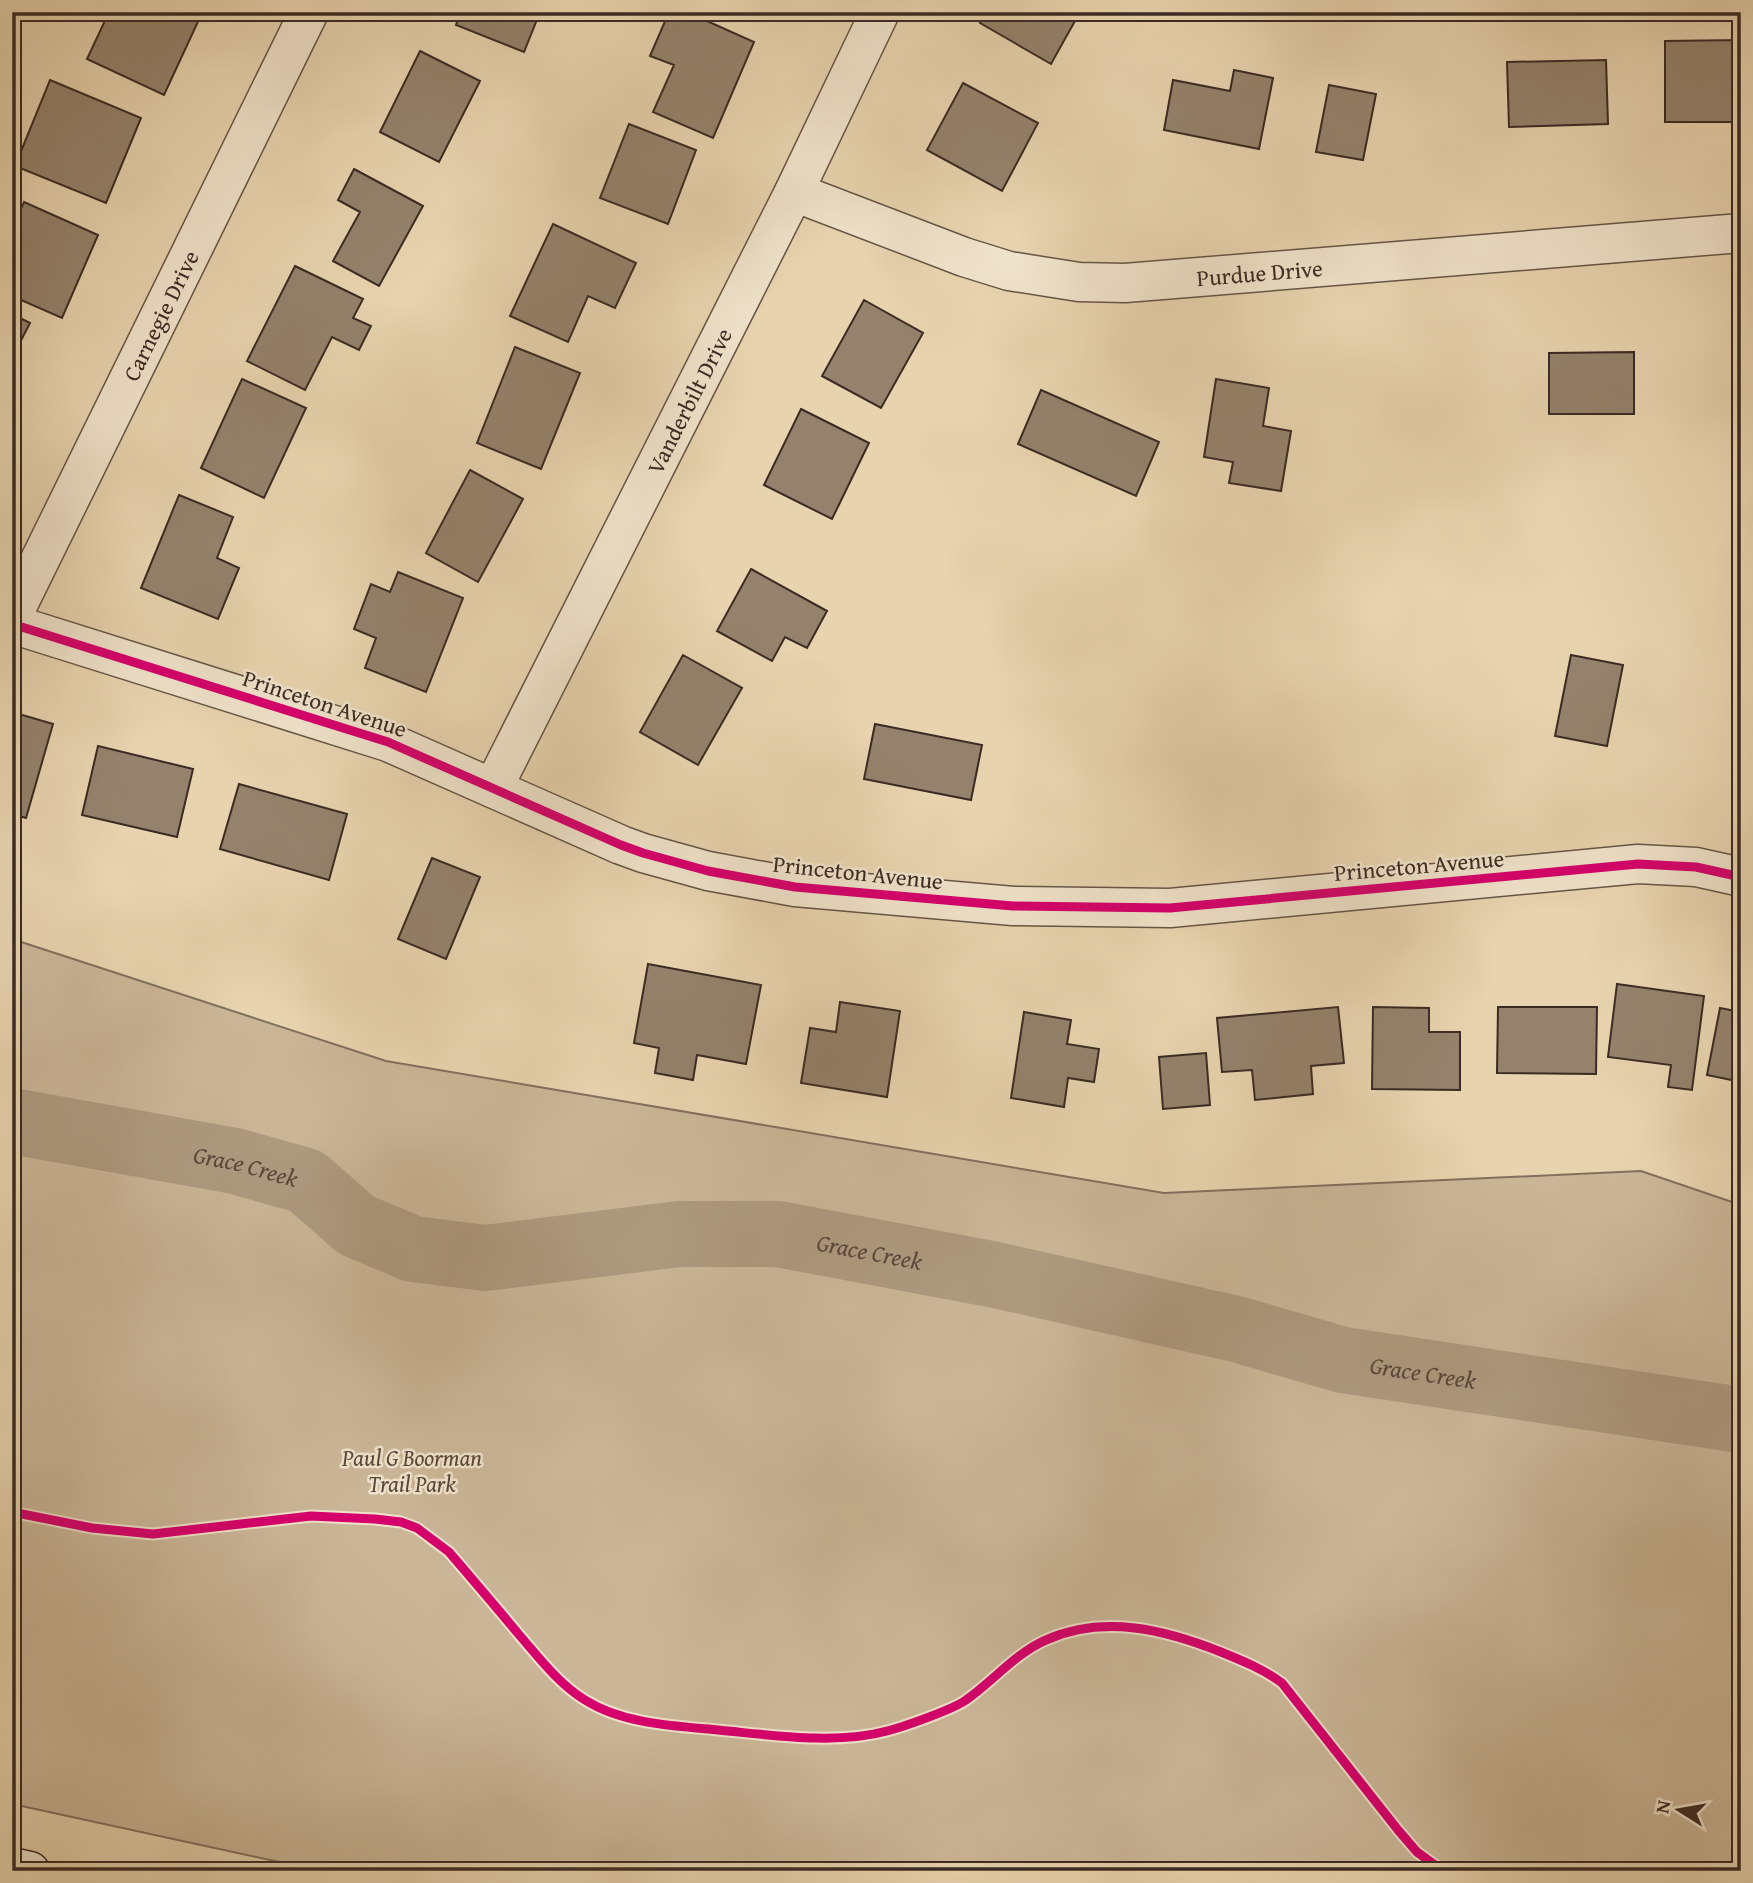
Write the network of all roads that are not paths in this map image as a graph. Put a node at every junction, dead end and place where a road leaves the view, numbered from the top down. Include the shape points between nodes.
1 (309, 12) edge
2 (880, 12) edge
3 (794, 192) junction
4 (1741, 233) edge
5 (12, 617) edge
6 (12, 625) edge
7 (493, 789) junction
8 (1741, 877) edge
9 (12, 1867) edge
10 (30, 1871) edge

1 - 5 street, Carnegie Drive
2 - 3 street, Vanderbilt Drive
3 - 4 street, Purdue Drive via 986,264 1079,282 1125,283
3 - 7 street, Vanderbilt Drive
6 - 7 street, Princeton Avenue via 388,742
7 - 8 street, Princeton Avenue via 643,853 729,876 795,887 1013,906 1170,908 1638,864 1696,867
9 - 10 street

